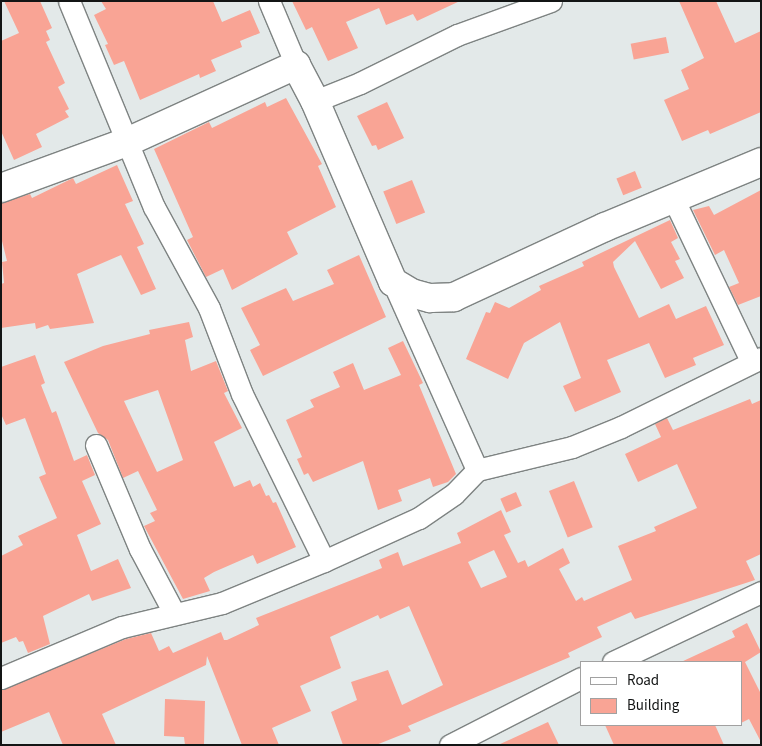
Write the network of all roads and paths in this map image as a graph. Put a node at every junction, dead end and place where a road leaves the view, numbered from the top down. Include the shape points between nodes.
1 (69, 1) edge
2 (269, 1) edge
3 (551, 1) edge
4 (296, 65) junction
5 (315, 101) junction
6 (127, 142) junction
7 (761, 162) edge
8 (1, 188) edge
9 (673, 198) junction
10 (394, 282) junction
11 (756, 360) edge
12 (96, 445) dead end
13 (477, 470) junction
14 (324, 561) junction
15 (759, 597) edge
16 (174, 613) junction
17 (615, 661) edge
18 (1, 678) edge
19 (580, 679) edge
20 (450, 745) edge

1 - 6 street
2 - 4 street
3 - 5 street via 457,35 360,83
4 - 5 street
4 - 6 street
5 - 10 street
6 - 8 street
6 - 14 street via 170,240 209,308 261,434
7 - 9 street
9 - 10 street via 454,297 430,298 411,293
9 - 11 street
10 - 13 street
11 - 13 street via 580,444
12 - 16 street via 140,549
13 - 14 street via 454,494 419,518
14 - 16 street via 222,603
15 - 17 street
16 - 18 street via 122,627
19 - 20 street

